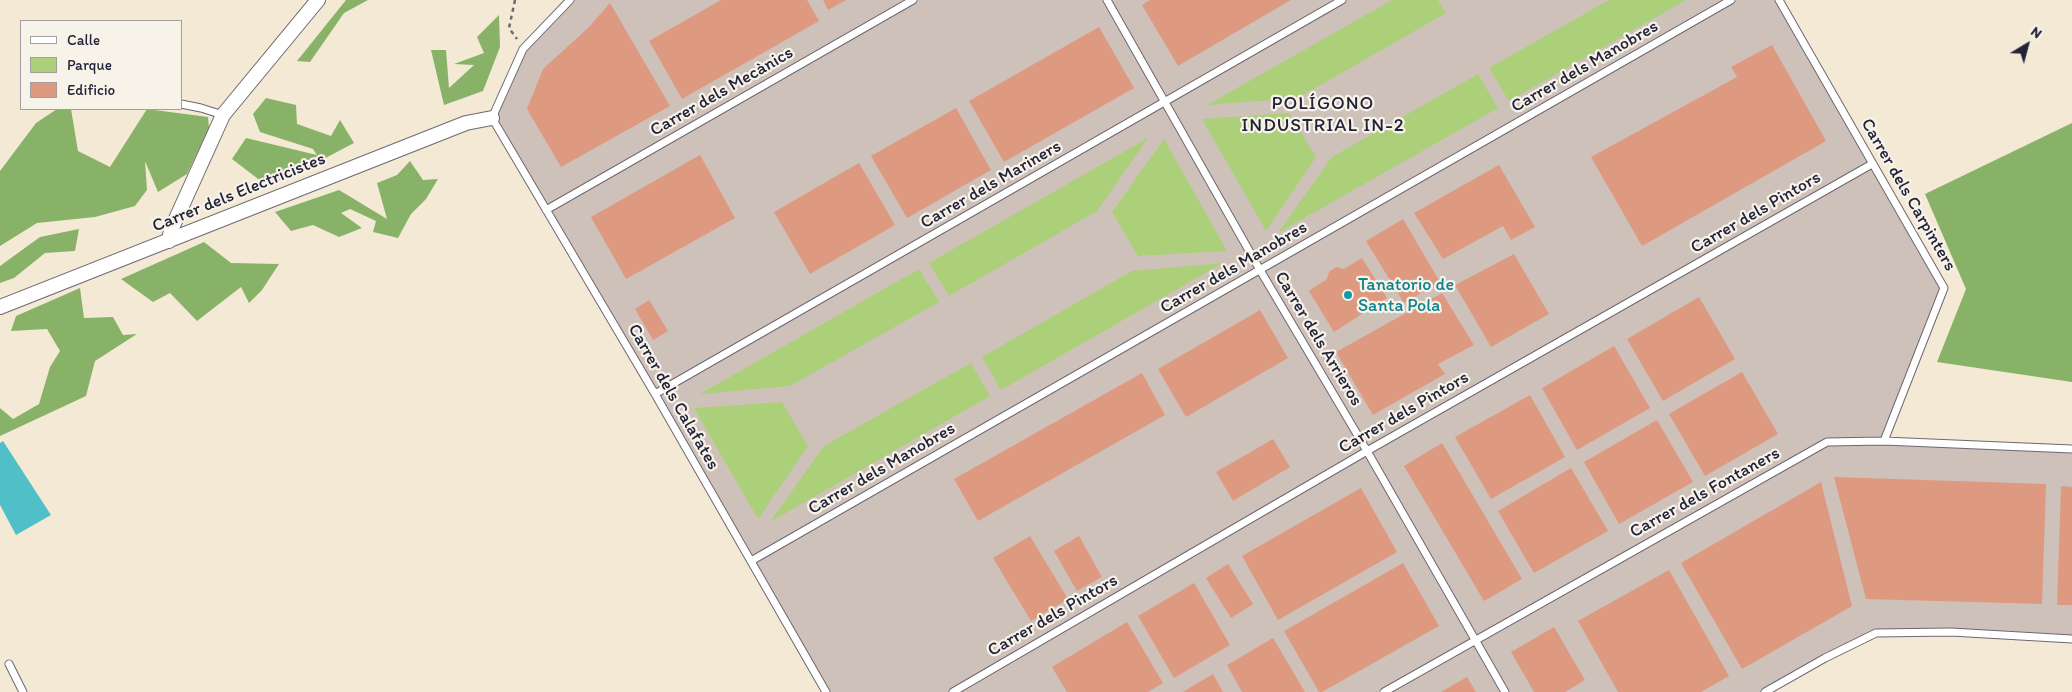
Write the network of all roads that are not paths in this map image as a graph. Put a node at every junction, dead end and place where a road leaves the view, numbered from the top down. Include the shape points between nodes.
1 (318, 0) edge
2 (570, 0) edge
3 (913, 0) edge
4 (1107, 0) edge
5 (1342, 0) edge
6 (1731, 0) edge
7 (1779, 0) edge
8 (1165, 102) junction
9 (182, 104) edge
10 (223, 115) junction
11 (492, 118) junction
12 (1872, 164) junction
13 (546, 210) junction
14 (169, 241) junction
15 (1260, 270) junction
16 (0, 307) edge
17 (655, 394) junction
18 (1884, 441) junction
19 (2072, 449) edge
20 (1367, 452) junction
21 (751, 561) junction
22 (1475, 639) junction
23 (2072, 639) edge
24 (9, 664) dead end
25 (23, 692) edge
26 (826, 692) edge
27 (953, 692) edge
28 (1384, 692) edge
29 (1505, 692) edge
30 (1765, 692) edge

1 - 10 street
2 - 11 lane via 523,49
3 - 13 lane, Carrer dels Mecànics
4 - 8 lane, Carrer dels Arrieros
5 - 8 lane, Carrer dels Mariners
6 - 15 lane, Carrer dels Manobres
7 - 12 lane, Carrer dels Carpinters
8 - 15 lane, Carrer dels Arrieros
8 - 17 lane, Carrer dels Mariners
9 - 10 lane
10 - 14 street
11 - 13 lane, Carrer dels Calafates
11 - 14 street, Carrer dels Electricistes via 466,123
12 - 18 lane, Carrer dels Carpinters via 1944,288
12 - 20 lane, Carrer dels Pintors
13 - 17 lane, Carrer dels Calafates
14 - 16 street, Carrer dels Electricistes
15 - 20 lane, Carrer dels Arrieros
15 - 21 lane, Carrer dels Manobres
17 - 21 lane, Carrer dels Calafates
18 - 19 lane, Carrer dels Fontaners
18 - 22 lane, Carrer dels Fontaners via 1827,442
20 - 22 lane, Carrer dels Arrieros
20 - 27 lane, Carrer dels Pintors
21 - 26 lane, Carrer dels Calafates
22 - 28 lane, Carrer dels Fontaners
22 - 29 lane, Carrer dels Arrieros
23 - 30 lane via 1951,632 1876,633
24 - 25 lane

